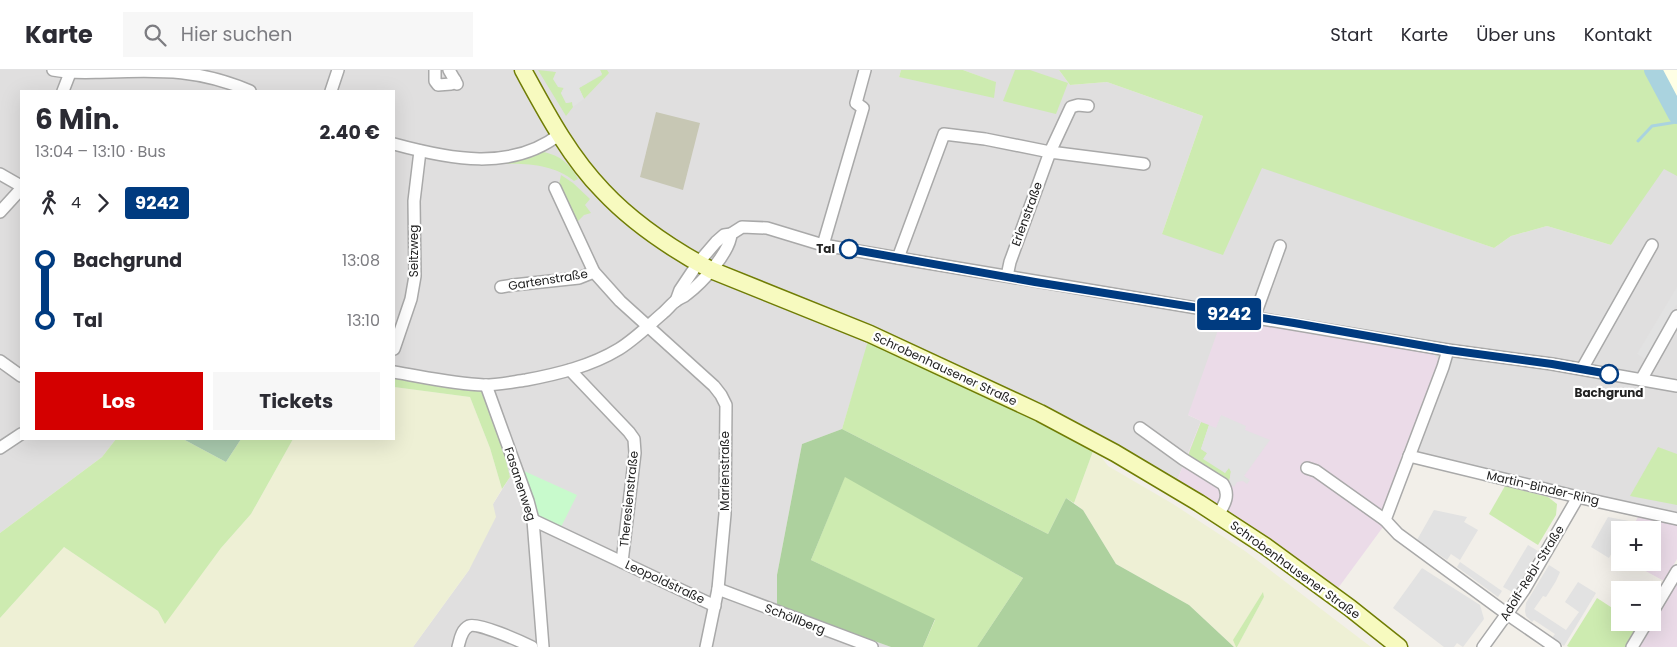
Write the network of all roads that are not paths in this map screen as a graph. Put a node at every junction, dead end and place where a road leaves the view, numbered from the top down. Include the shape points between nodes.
1 (52, 70) edge
2 (154, 70) edge
3 (338, 70) edge
4 (435, 70) edge
5 (523, 70) edge
6 (865, 70) edge
7 (68, 72) edge
8 (454, 78) edge
9 (63, 90) edge
10 (248, 90) edge
11 (330, 90) edge
12 (1088, 106) dead end
13 (560, 134) junction
14 (395, 144) edge
15 (420, 151) junction
16 (1050, 152) junction
17 (1144, 164) dead end
18 (0, 174) edge
19 (20, 187) edge
20 (555, 188) dead end
21 (20, 189) edge
22 (0, 212) edge
23 (824, 245) junction
24 (1652, 245) dead end
25 (1280, 246) dead end
26 (898, 258) junction
27 (705, 267) junction
28 (594, 272) junction
29 (1007, 276) junction
30 (501, 287) dead end
31 (1677, 316) edge
32 (1254, 318) junction
33 (647, 327) junction
34 (395, 346) edge
35 (1448, 350) junction
36 (0, 361) edge
37 (1582, 369) junction
38 (570, 370) junction
39 (395, 372) edge
40 (20, 375) edge
41 (1641, 380) junction
42 (486, 385) junction
43 (1677, 386) edge
44 (1140, 428) dead end
45 (20, 435) edge
46 (0, 448) edge
47 (1409, 456) junction
48 (1307, 468) dead end
49 (1578, 497) junction
50 (1218, 515) junction
51 (1677, 519) edge
52 (533, 520) junction
53 (1384, 520) junction
54 (622, 562) junction
55 (1677, 571) edge
56 (718, 589) junction
57 (1661, 598) edge
58 (715, 606) junction
59 (1507, 614) junction
60 (1642, 631) edge
61 (842, 642) edge
62 (458, 647) edge
63 (532, 647) edge
64 (543, 647) edge
65 (706, 647) edge
66 (872, 647) edge
67 (1399, 647) edge
68 (1483, 647) edge
69 (1555, 647) edge
70 (1632, 647) edge

1 - 7 street
2 - 7 street
2 - 10 street via 203,74
3 - 11 street
4 - 8 street via 438,85 451,84
5 - 13 main road, Schrobenhausener Straße
6 - 23 street via 856,103 863,108
7 - 9 street
12 - 16 street via 1071,107
13 - 15 street via 544,145 503,159 466,158
13 - 27 main road, Schrobenhausener Straße via 603,191 644,227
14 - 15 street
15 - 34 street, Seitzweg via 414,201 415,276
16 - 17 street
16 - 26 street via 944,134
16 - 29 street, Erlenstraße
18 - 19 street
20 - 28 street, Gartenstraße
21 - 22 street
23 - 26 street
23 - 27 street via 784,232 756,226 742,227 716,242
24 - 37 street
25 - 32 street
26 - 29 street
27 - 33 street via 680,290 676,301
27 - 50 main road, Schrobenhausener Straße via 870,334 1040,413 1115,453
28 - 30 street, Gartenstraße via 585,277
28 - 33 street, Gartenstraße
29 - 32 street
31 - 41 street
32 - 35 street
33 - 38 street via 613,352
33 - 56 street, Marienstraße via 714,386 726,405 725,514
35 - 37 street
35 - 47 street
36 - 40 street
37 - 41 street
38 - 42 street
38 - 54 street, Theresienstraße via 634,439
39 - 42 street
41 - 43 street
42 - 52 street, Fasanenweg
44 - 50 street via 1223,484 1227,498
45 - 46 street
47 - 49 street, Martin-Binder-Ring
47 - 53 street
48 - 53 street via 1316,471
49 - 51 street, Martin-Binder-Ring
49 - 59 street, Adolf-Rebl-Straße
50 - 67 main road, Schrobenhausener Straße via 1320,586
52 - 54 street, Leopoldstraße
52 - 64 street, Fasanenweg
53 - 59 street via 1398,534
54 - 58 street, Leopoldstraße
55 - 57 street
56 - 58 street, Marienstraße
56 - 61 street, Schöllberg
58 - 65 street, Marienstraße
59 - 68 street, Adolf-Rebl-Straße
59 - 69 street
60 - 70 street
61 - 66 street, Schöllberg
62 - 63 street via 463,632 470,626

